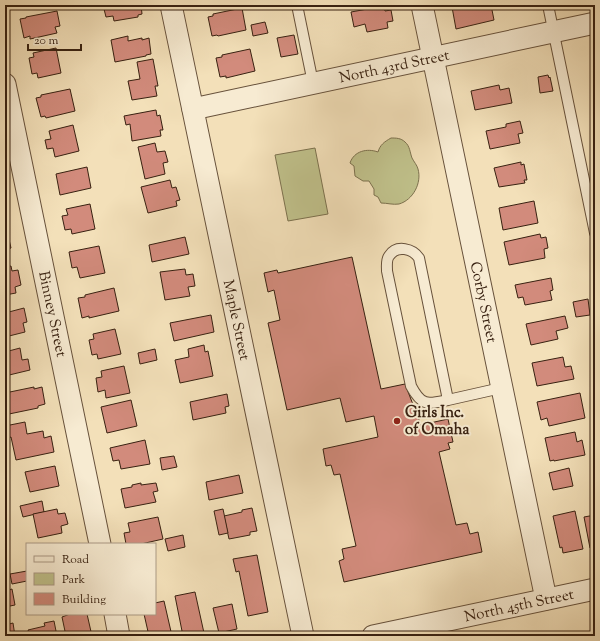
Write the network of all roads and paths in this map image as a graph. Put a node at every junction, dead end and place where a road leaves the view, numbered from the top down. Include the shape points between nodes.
1 (171, 5) edge
2 (297, 5) edge
3 (422, 5) edge
4 (548, 5) edge
5 (595, 23) edge
6 (553, 32) junction
7 (433, 58) junction
8 (313, 83) junction
9 (5, 84) edge
10 (193, 109) junction
11 (595, 233) edge
12 (502, 388) junction
13 (448, 400) junction
14 (100, 543) edge
15 (595, 589) edge
16 (546, 599) junction
17 (115, 615) edge
18 (120, 636) edge
19 (303, 636) edge
20 (373, 636) edge

1 - 10 street, Maple Street
2 - 8 lane
3 - 7 street, Corby Street
4 - 6 lane
5 - 6 street, North 43rd Street
6 - 7 street, North 43rd Street
6 - 11 lane
7 - 8 street, North 43rd Street
7 - 12 street, Corby Street
8 - 10 street, North 43rd Street
9 - 14 street, Binney Street
10 - 19 street, Maple Street
12 - 13 lane
12 - 16 street, Corby Street
13 - 13 lane via 419,258 408,249 397,250 390,255 387,271 412,386 422,402
15 - 16 street, North 45th Street
16 - 20 street, North 45th Street
17 - 18 street

